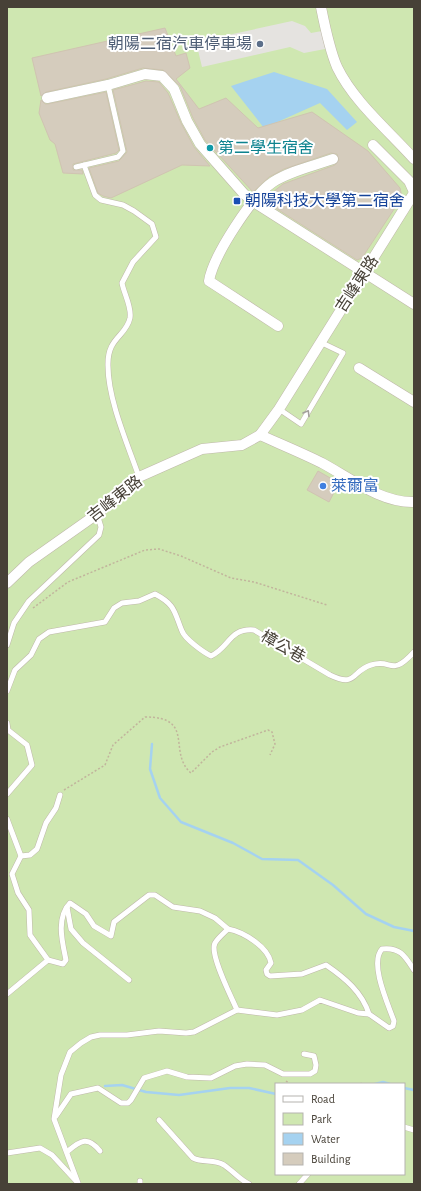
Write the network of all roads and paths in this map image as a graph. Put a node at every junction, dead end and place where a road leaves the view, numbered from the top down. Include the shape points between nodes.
1 (321, 7) edge
2 (108, 85) junction
3 (47, 98) dead end
4 (373, 145) dead end
5 (333, 159) dead end
6 (414, 159) edge
7 (84, 165) junction
8 (76, 167) dead end
9 (414, 193) edge
10 (253, 201) junction
11 (364, 272) junction
12 (414, 304) edge
13 (278, 326) dead end
14 (320, 342) junction
15 (359, 368) dead end
16 (414, 402) edge
17 (279, 409) junction
18 (260, 435) junction
19 (139, 477) junction
20 (414, 502) edge
21 (97, 514) junction
22 (7, 583) edge
23 (328, 605) dead end
24 (32, 609) dead end
25 (7, 644) edge
26 (414, 652) edge
27 (7, 691) edge
28 (7, 723) edge
29 (270, 755) dead end
30 (7, 794) edge
31 (60, 794) joint
32 (7, 819) edge
33 (21, 856) junction
34 (66, 906) junction
35 (228, 929) junction
36 (48, 960) junction
37 (414, 970) edge
38 (129, 980) dead end
39 (7, 994) edge
40 (237, 1010) junction
41 (369, 1014) junction
42 (304, 1054) dead end
43 (54, 1119) junction
44 (159, 1120) dead end
45 (68, 1151) junction
46 (100, 1151) dead end
47 (7, 1153) edge
48 (307, 1175) edge
49 (79, 1183) edge
50 (249, 1184) edge
51 (299, 1184) edge

1 - 6 street via 337,66 351,90
2 - 3 street
2 - 7 lane via 123,151 118,157
2 - 10 street via 145,74 162,76 174,89 200,144
4 - 9 street via 409,181
5 - 10 street via 273,182
7 - 8 lane
7 - 19 lane via 95,195 101,200 123,205 134,211 152,224 156,237 134,262 122,283 130,317 127,327 117,336 110,348 108,366 112,393
9 - 11 street, 吉峰東路
10 - 11 street
10 - 13 street via 224,246 210,271 208,281
11 - 12 street
11 - 14 street, 吉峰東路
14 - 17 street, 吉峰東路
17 -> 14 lane via 301,424 343,353
15 - 16 street
17 - 18 street, 吉峰東路
18 - 19 street, 吉峰東路 via 242,445 202,449
18 - 20 street via 322,463 378,494 401,502
19 - 21 street, 吉峰東路
21 - 22 street, 吉峰東路 via 29,562
21 - 25 lane via 100,527 98,535 29,601 14,623
23 - 24 path via 254,582 231,578 159,549 145,550 68,582
26 - 27 lane, 樟公巷 via 402,664 369,665 348,680 341,680 254,630 237,632 211,656 182,633 172,607 155,594 139,601 122,603 114,608 104,622 49,632 39,639 31,655 15,670
28 - 30 lane via 8,730 27,745 32,764
29 - 31 path via 275,744 272,732 268,730 220,747 191,774 181,759 180,739 173,725 165,718 146,717 113,745 105,765
31 - 33 lane via 37,849 30,855
32 - 33 lane
33 - 36 lane via 12,874 18,892 29,910 30,935
34 - 35 lane via 70,903 79,908 94,926 111,936 114,922 149,895 156,895 173,907 200,911 215,918
34 - 36 lane via 62,915 60,936 66,960 63,964
34 - 38 lane via 71,929
35 - 40 lane via 215,943 213,950
35 - 41 lane via 242,934 270,955 271,963 266,970 270,976 302,974 326,965 356,990 366,1004
36 - 39 lane
37 - 41 lane via 400,950 382,949 378,954 377,967 394,1021 393,1026 384,1026
40 - 41 lane via 277,1015 302,1010 320,1000 358,1013
40 - 43 lane via 194,1032 159,1031 100,1035 81,1042 70,1052 61,1075
42 - 43 lane via 314,1056 315,1071 310,1074 283,1074 265,1064 235,1066 211,1078 187,1078 167,1071 144,1078 128,1103 121,1103 98,1088 71,1094
43 - 45 lane
44 - 50 lane via 193,1158 200,1162 223,1165 240,1180
45 - 46 lane via 77,1143 86,1140 93,1142
45 - 49 lane
47 - 49 lane via 40,1148 52,1155
48 - 51 lane

